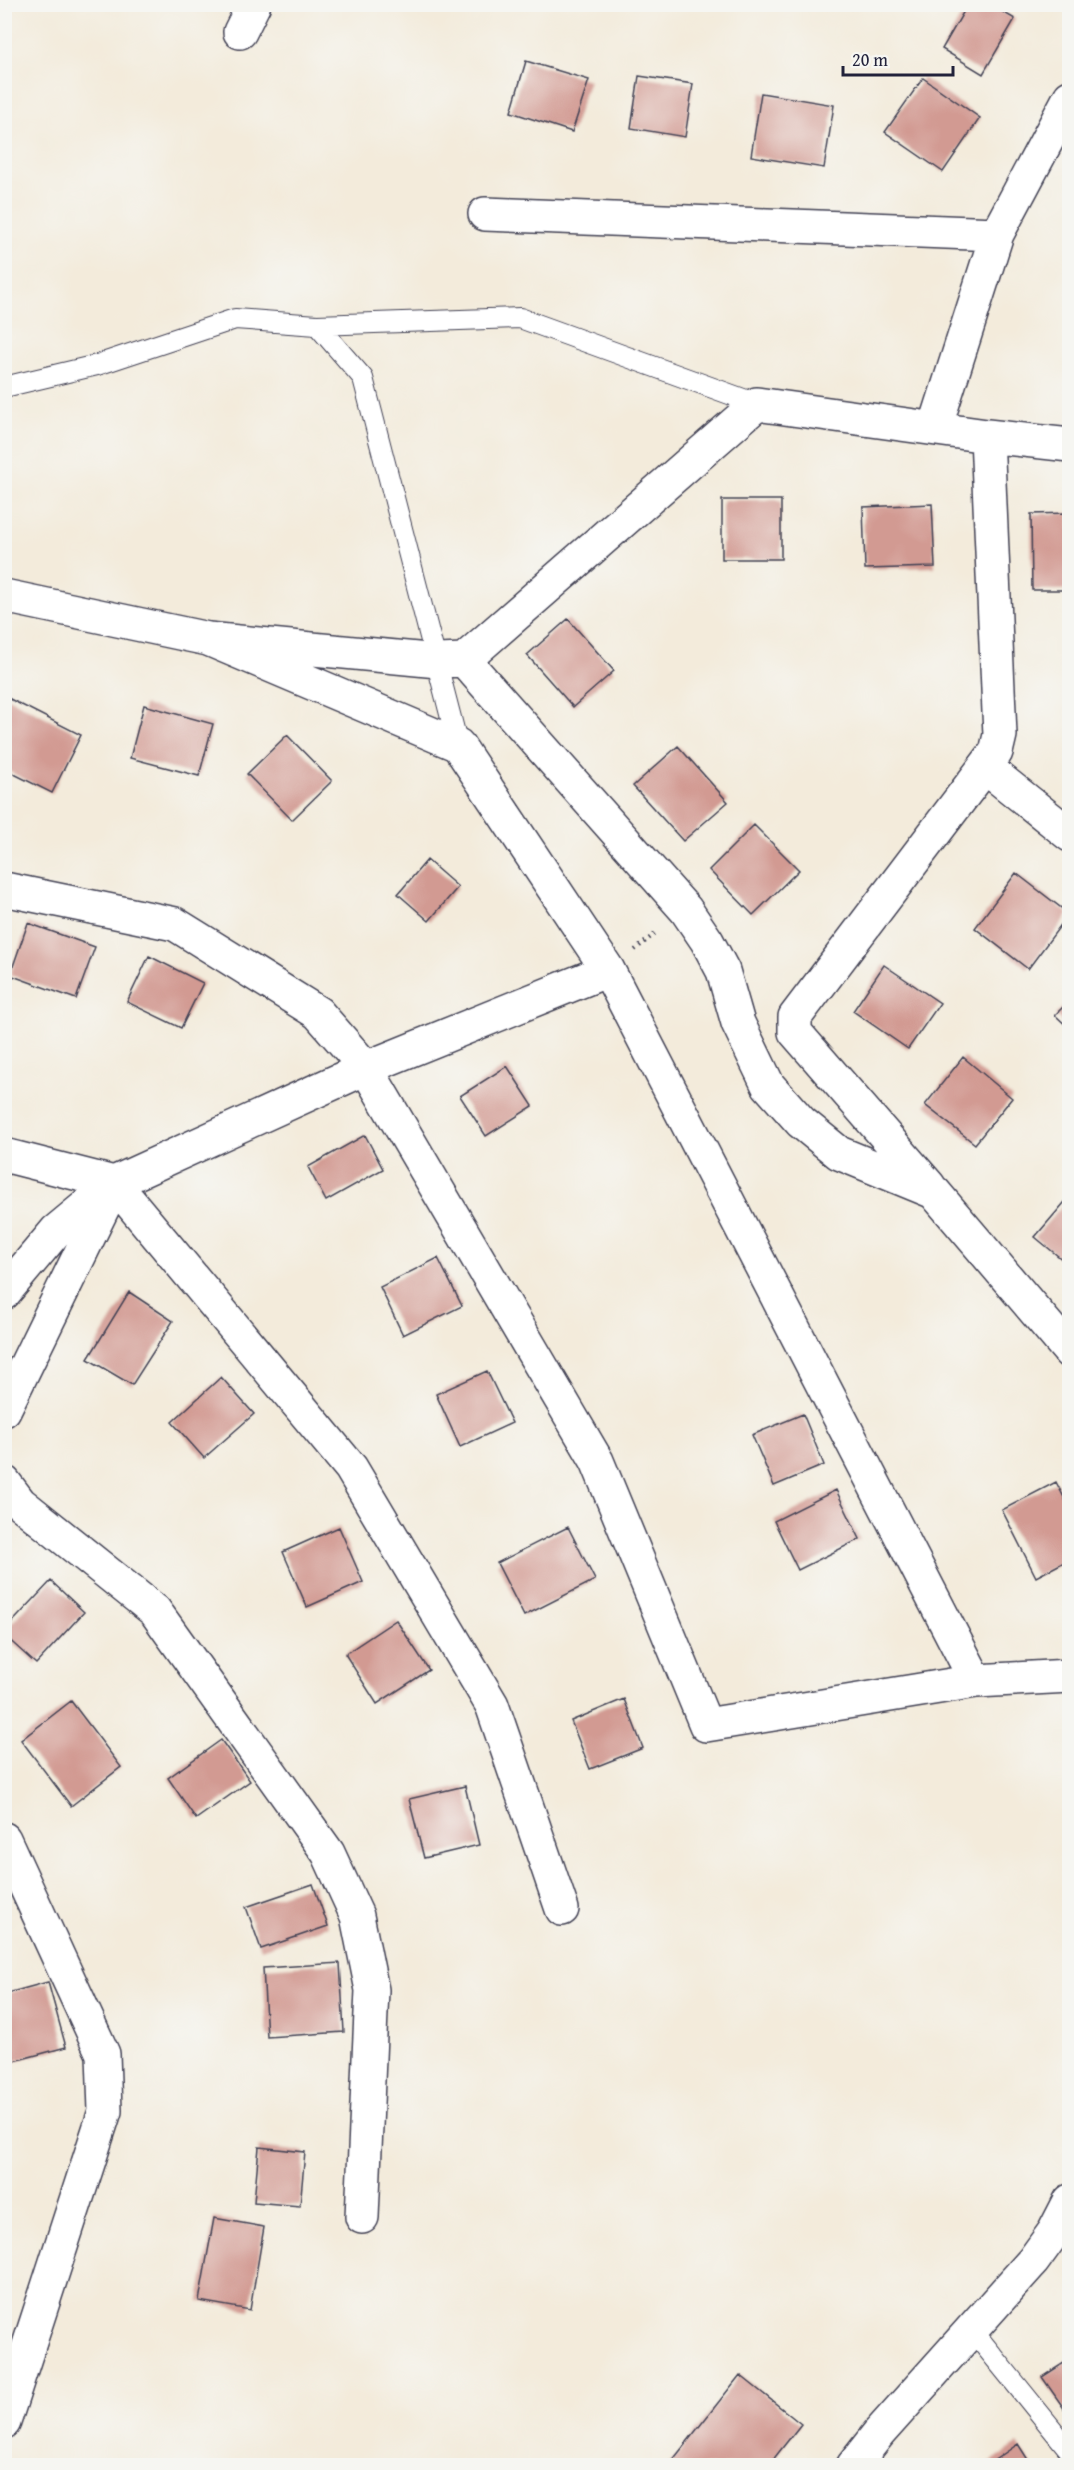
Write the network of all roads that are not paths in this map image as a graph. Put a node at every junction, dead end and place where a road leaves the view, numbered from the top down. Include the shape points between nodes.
1 (1070, 97) edge
2 (485, 214) dead end
3 (997, 234) junction
4 (317, 325) junction
5 (4, 387) edge
6 (757, 404) junction
7 (935, 428) junction
8 (987, 436) junction
9 (1070, 445) edge
10 (4, 596) edge
11 (208, 639) junction
12 (451, 660) junction
13 (458, 745) junction
14 (986, 767) junction
15 (1070, 835) edge
16 (4, 889) edge
17 (608, 970) junction
18 (366, 1068) junction
19 (4, 1155) edge
20 (114, 1183) junction
21 (934, 1192) junction
22 (4, 1293) edge
23 (1070, 1352) edge
24 (4, 1410) edge
25 (4, 1482) edge
26 (1070, 1676) edge
27 (976, 1681) junction
28 (4, 1839) edge
29 (561, 1909) dead end
30 (1070, 2201) edge
31 (362, 2217) dead end
32 (972, 2330) junction
33 (4, 2422) edge
34 (1070, 2451) edge
35 (853, 2466) edge

1 - 3 street
2 - 3 street
3 - 7 street
4 - 5 lane via 235,319 97,365
4 - 6 lane via 520,318
4 - 12 lane via 363,378
6 - 7 street
6 - 12 street
7 - 8 street
8 - 9 street
8 - 14 street via 1000,735 996,752
10 - 11 street
11 - 12 street
11 - 13 street
12 - 13 lane
12 - 21 street via 686,910 723,971 738,1023 768,1085 801,1122 839,1153
13 - 17 street
14 - 15 street
14 - 21 street via 795,1017 794,1025 795,1032
16 - 18 street via 175,924 318,1013
17 - 18 street
17 - 27 street
18 - 20 street
18 - 27 street via 597,1461 706,1725
19 - 20 street
20 - 22 street via 56,1231
20 - 24 street
20 - 29 street via 351,1468 492,1705
21 - 23 street
25 - 31 street via 20,1503 155,1611 328,1853 357,1916 372,1990
26 - 27 street
28 - 33 street via 103,2054 105,2074 105,2111
30 - 32 street via 1034,2261
32 - 34 lane
32 - 35 street

